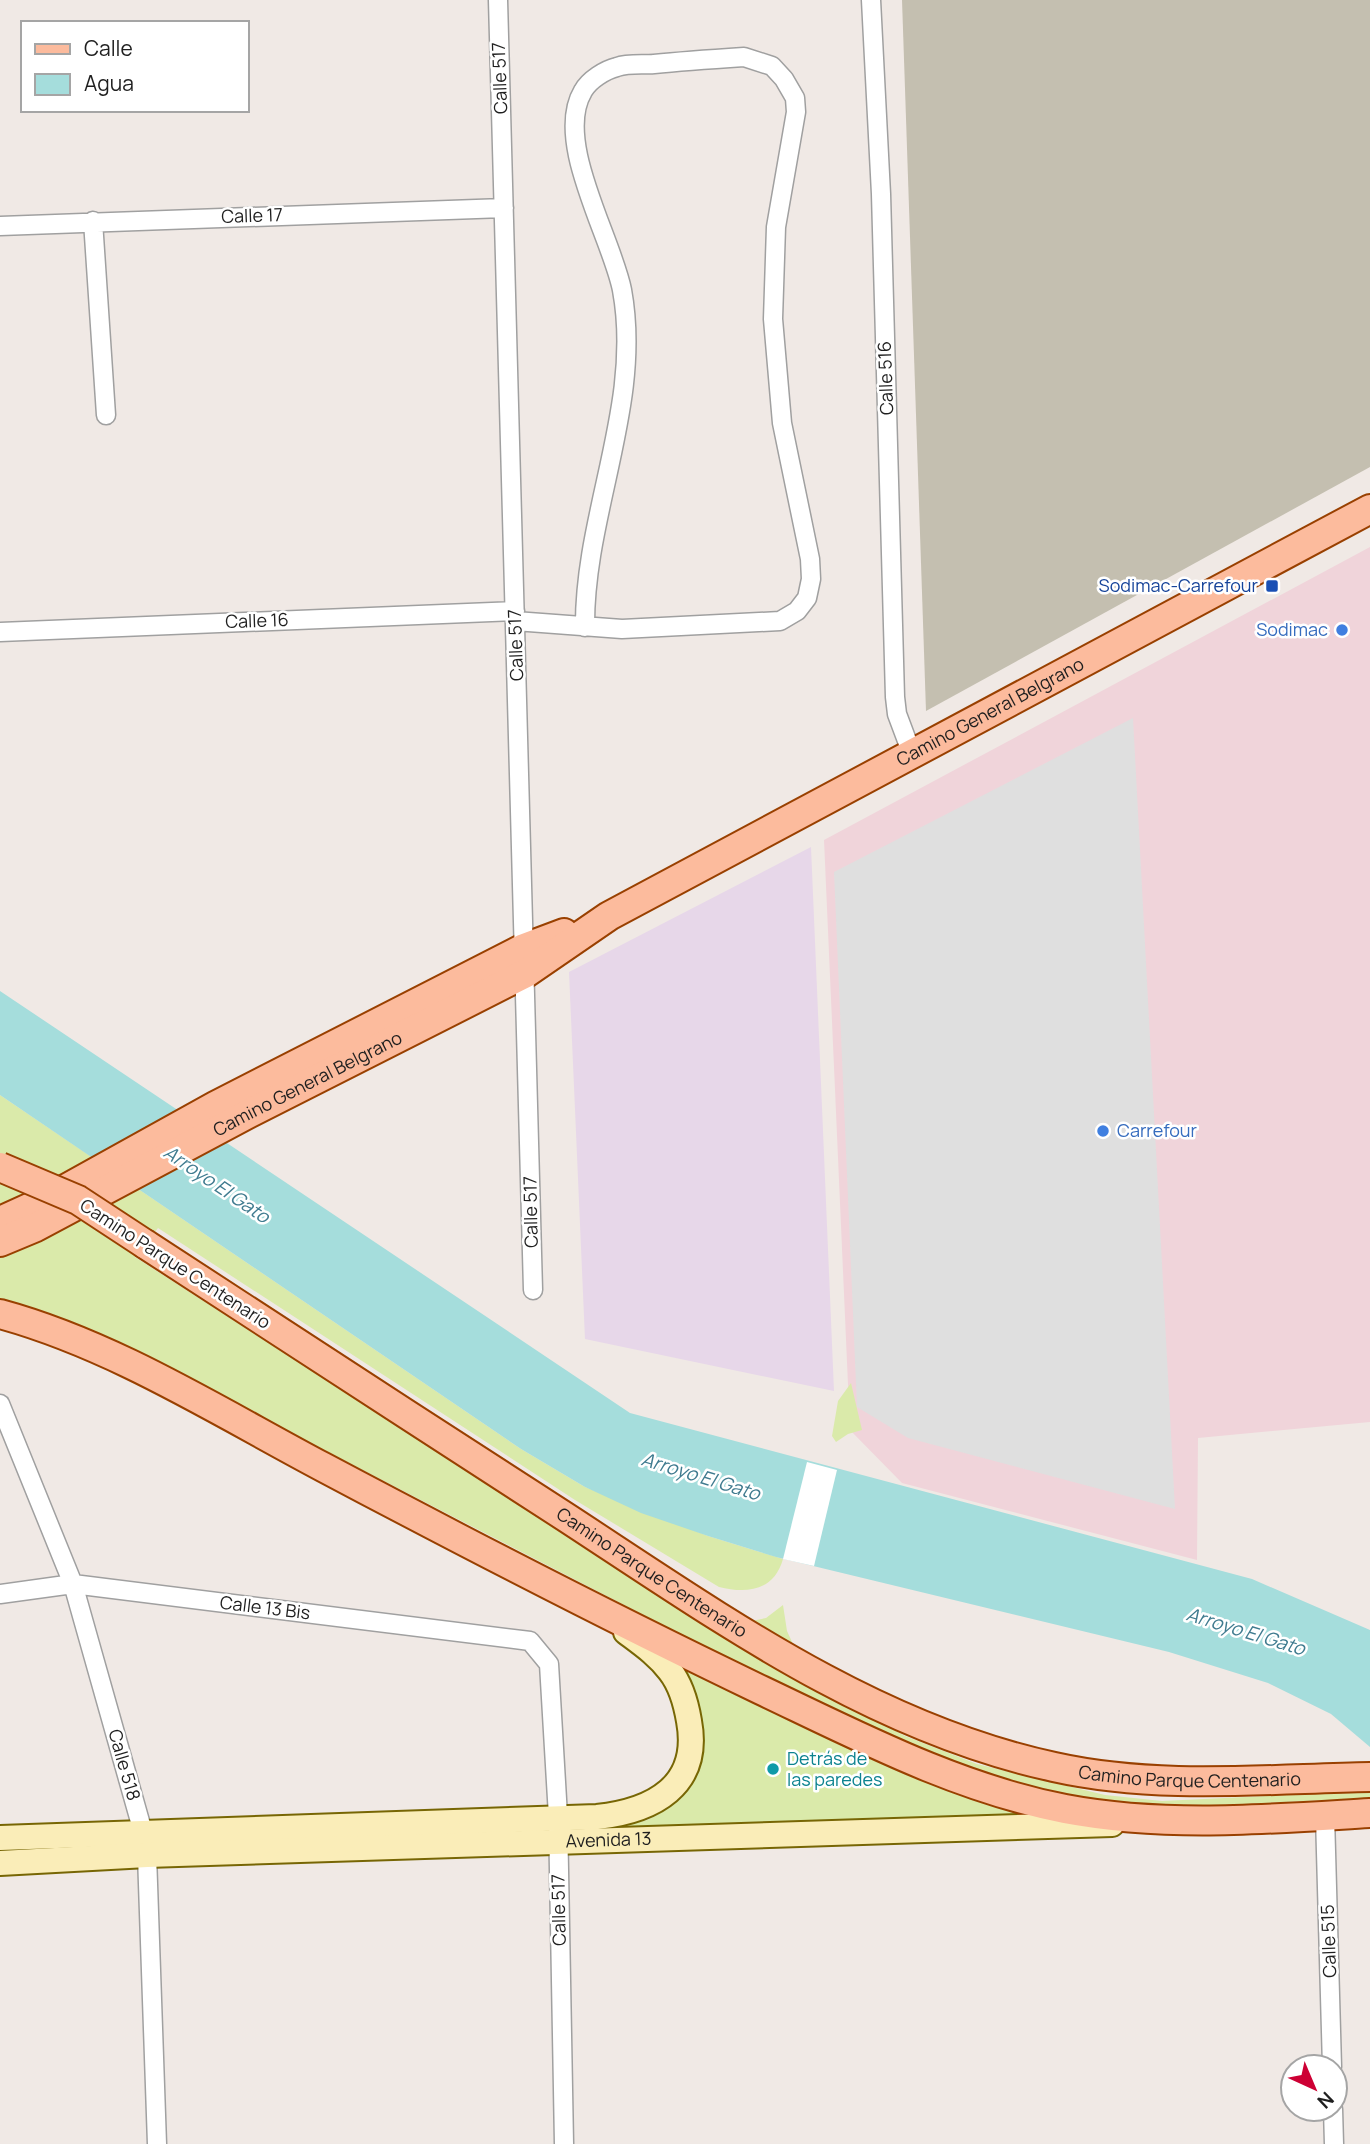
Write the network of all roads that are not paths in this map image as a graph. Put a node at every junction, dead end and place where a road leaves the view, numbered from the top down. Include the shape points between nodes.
1 (498, 0) edge
2 (871, 0) edge
3 (504, 208) junction
4 (93, 221) junction
5 (0, 226) edge
6 (106, 415) dead end
7 (1370, 509) edge
8 (515, 616) junction
9 (585, 627) junction
10 (0, 632) edge
11 (912, 754) junction
12 (525, 961) junction
13 (0, 1167) edge
14 (111, 1177) junction
15 (0, 1221) edge
16 (0, 1242) edge
17 (533, 1290) dead end
18 (0, 1314) edge
19 (0, 1404) edge
20 (73, 1584) junction
21 (0, 1594) edge
22 (597, 1611) junction
23 (530, 1641) joint
24 (1370, 1777) edge
25 (1370, 1813) edge
26 (558, 1816) junction
27 (1325, 1816) junction
28 (1218, 1821) junction
29 (0, 1838) edge
30 (145, 1843) junction
31 (557, 1843) junction
32 (0, 1863) edge
33 (1332, 2053) edge
34 (1333, 2123) edge
35 (156, 2144) edge
36 (564, 2144) edge
37 (1334, 2144) edge

1 - 3 street, Calle 517
2 - 11 street, Calle 516 via 895,697
3 - 4 street, Calle 17
3 - 8 street, Calle 517
4 - 5 street, Calle 17
4 - 6 street
7 - 11 main road, Camino General Belgrano
8 - 9 street, Calle 16
8 - 10 street, Calle 16
8 - 12 street, Calle 517
9 - 9 street, Calle 16 via 780,621 807,598 810,559 782,423 773,319 776,227 795,129 795,97 772,66 756,59 617,66 596,77 582,92 574,136 621,289 627,358 591,546
11 - 12 main road, Camino General Belgrano
12 - 14 main road, Camino General Belgrano via 248,1114
12 - 14 main road, Camino General Belgrano via 215,1106
12 - 17 street, Calle 517
13 - 24 main road, Camino Parque Centenario, bridge via 78,1200 715,1615 901,1718 1002,1754 1098,1776 1147,1780
14 - 15 main road, Camino General Belgrano
14 - 16 main road, Camino General Belgrano via 36,1227
18 - 22 main road via 131,1366
19 - 20 street, Calle 518
20 - 21 street, Calle 13 Bis
20 - 23 street, Calle 13 Bis
20 - 30 street, Calle 518
22 - 26 main road, Avenida 13 via 671,1672 687,1711 690,1753 683,1775 648,1806 615,1815
22 - 28 main road via 905,1758 965,1782 1015,1798 1118,1817
23 - 26 street, Calle 517 via 549,1664
25 - 27 main road
26 - 30 main road, Avenida 13
26 - 31 street, Calle 517
27 - 28 main road
27 - 33 street, Calle 515
28 - 31 main road, Avenida 13
29 - 30 main road, Avenida 13
30 - 31 main road, Avenida 13
30 - 32 main road, Avenida 13
30 - 35 street, Calle 518
31 - 36 street, Calle 517
34 - 37 street

